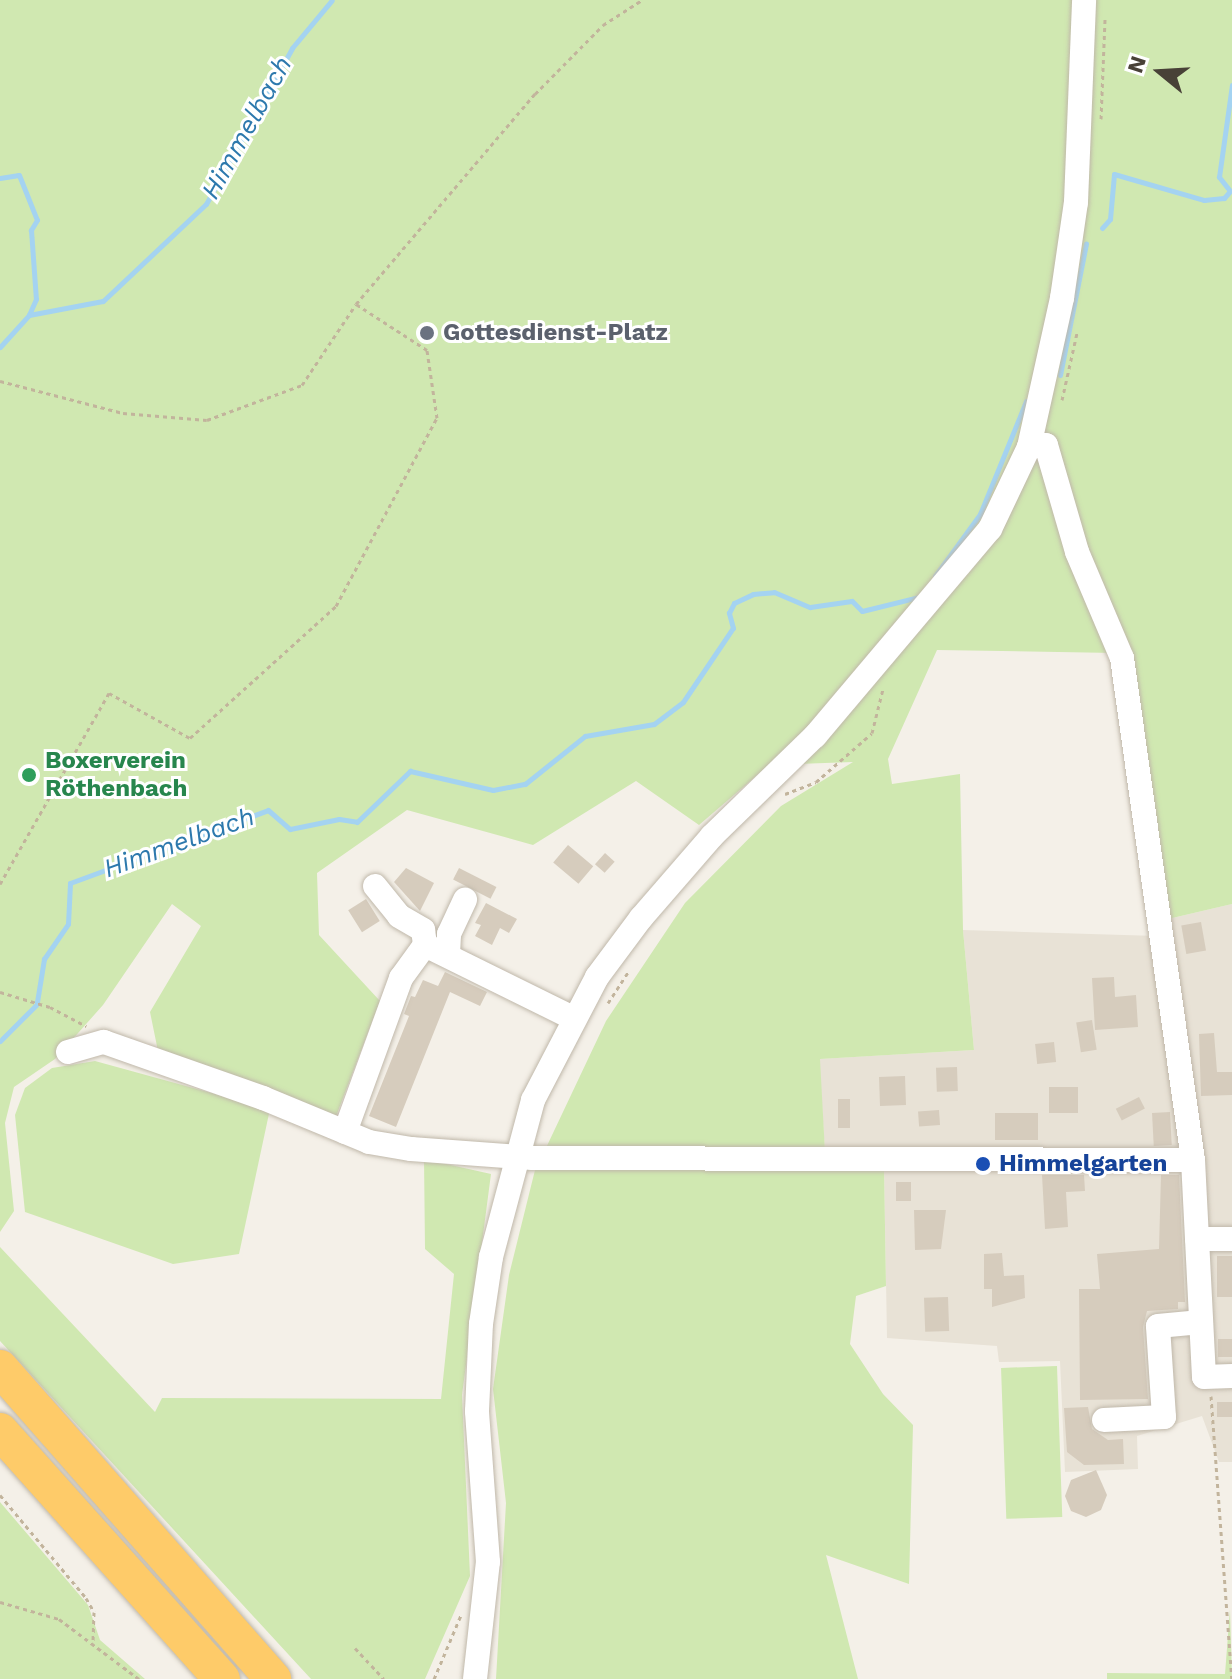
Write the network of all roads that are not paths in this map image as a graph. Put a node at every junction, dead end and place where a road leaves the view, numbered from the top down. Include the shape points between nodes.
1 (1084, 0) edge
2 (1038, 446) junction
3 (375, 886) dead end
4 (465, 900) dead end
5 (425, 945) junction
6 (448, 954) junction
7 (573, 1018) junction
8 (68, 1052) dead end
9 (345, 1132) junction
10 (516, 1157) junction
11 (1193, 1160) junction
12 (1197, 1239) junction
13 (1232, 1239) edge
14 (1201, 1322) junction
15 (0, 1368) edge
16 (1232, 1376) edge
17 (1104, 1420) dead end
18 (0, 1431) edge
19 (222, 1679) edge
20 (273, 1679) edge
21 (475, 1679) edge

1 - 2 street via 1076,202
2 - 7 street via 990,529 939,595 815,736 673,880 619,945
2 - 11 street via 1122,658
3 - 5 street via 399,916 423,930
4 - 6 street via 449,934
5 - 6 street
5 - 9 street via 401,978
6 - 7 street
7 - 10 street via 533,1100
8 - 9 street via 104,1042
9 - 10 street via 411,1149
10 - 11 street
10 - 21 street via 481,1324 477,1411 488,1562
11 - 12 street
12 - 13 street
12 - 14 street
14 - 16 street via 1204,1377
14 - 17 street via 1158,1326 1164,1417
15 - 20 highway
18 - 19 highway

